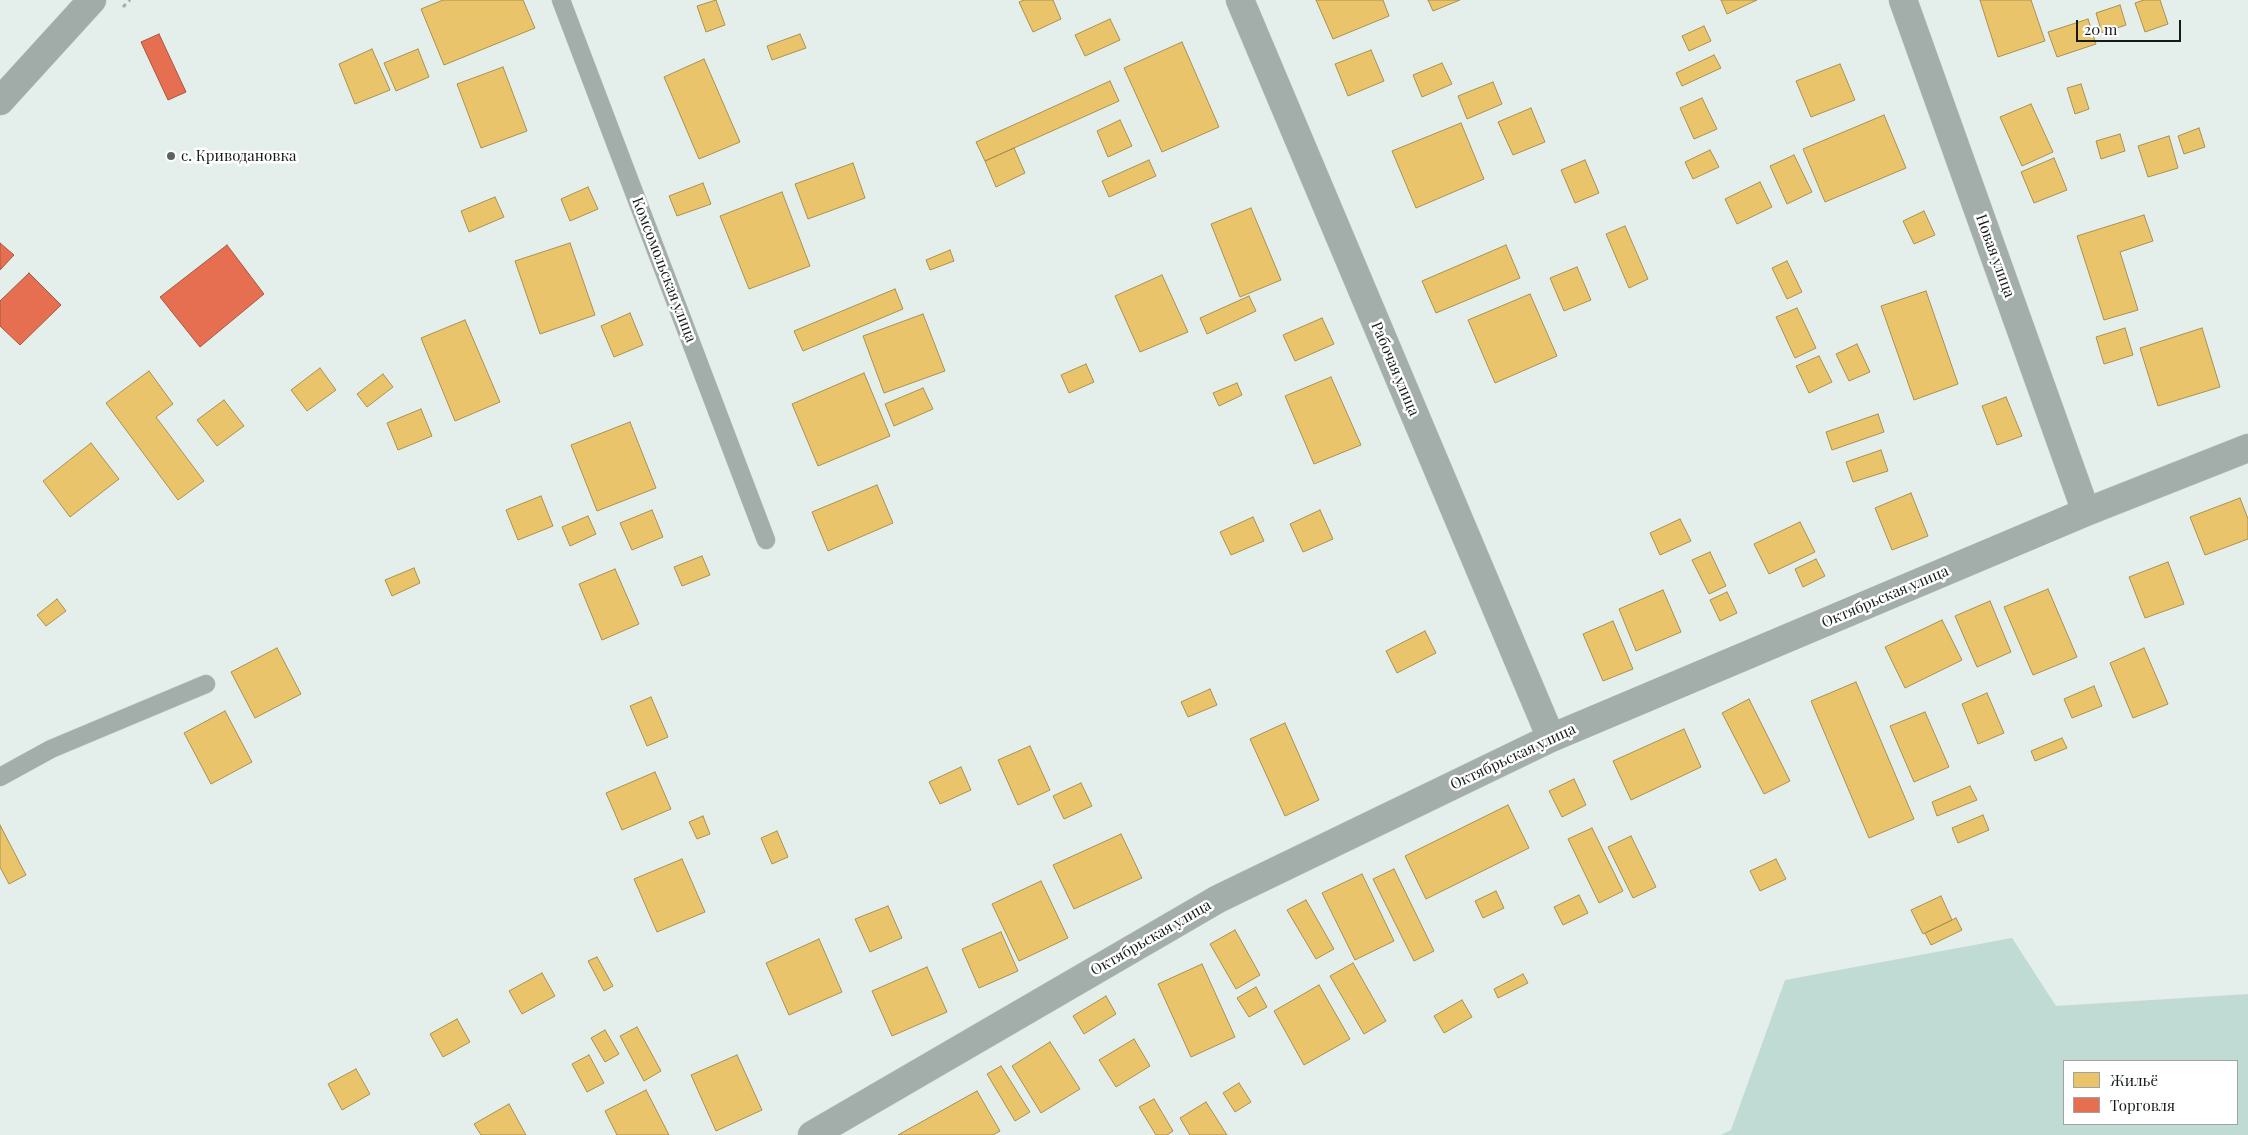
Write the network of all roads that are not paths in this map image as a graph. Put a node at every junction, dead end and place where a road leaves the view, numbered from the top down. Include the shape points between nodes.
1 (92, 0) edge
2 (561, 0) edge
3 (1240, 0) edge
4 (1904, 0) edge
5 (0, 100) edge
6 (2248, 448) edge
7 (2086, 512) junction
8 (766, 540) dead end
9 (206, 684) dead end
10 (1551, 738) junction
11 (0, 777) edge
12 (812, 1135) edge

1 - 5 street
2 - 8 lane, Комсомольская улица
3 - 10 street, Рабочая улица
4 - 7 street, Новая улица
6 - 7 street, Октябрьская улица
7 - 10 street, Октябрьская улица
9 - 11 lane via 51,748
10 - 12 street, Октябрьская улица via 1218,899

